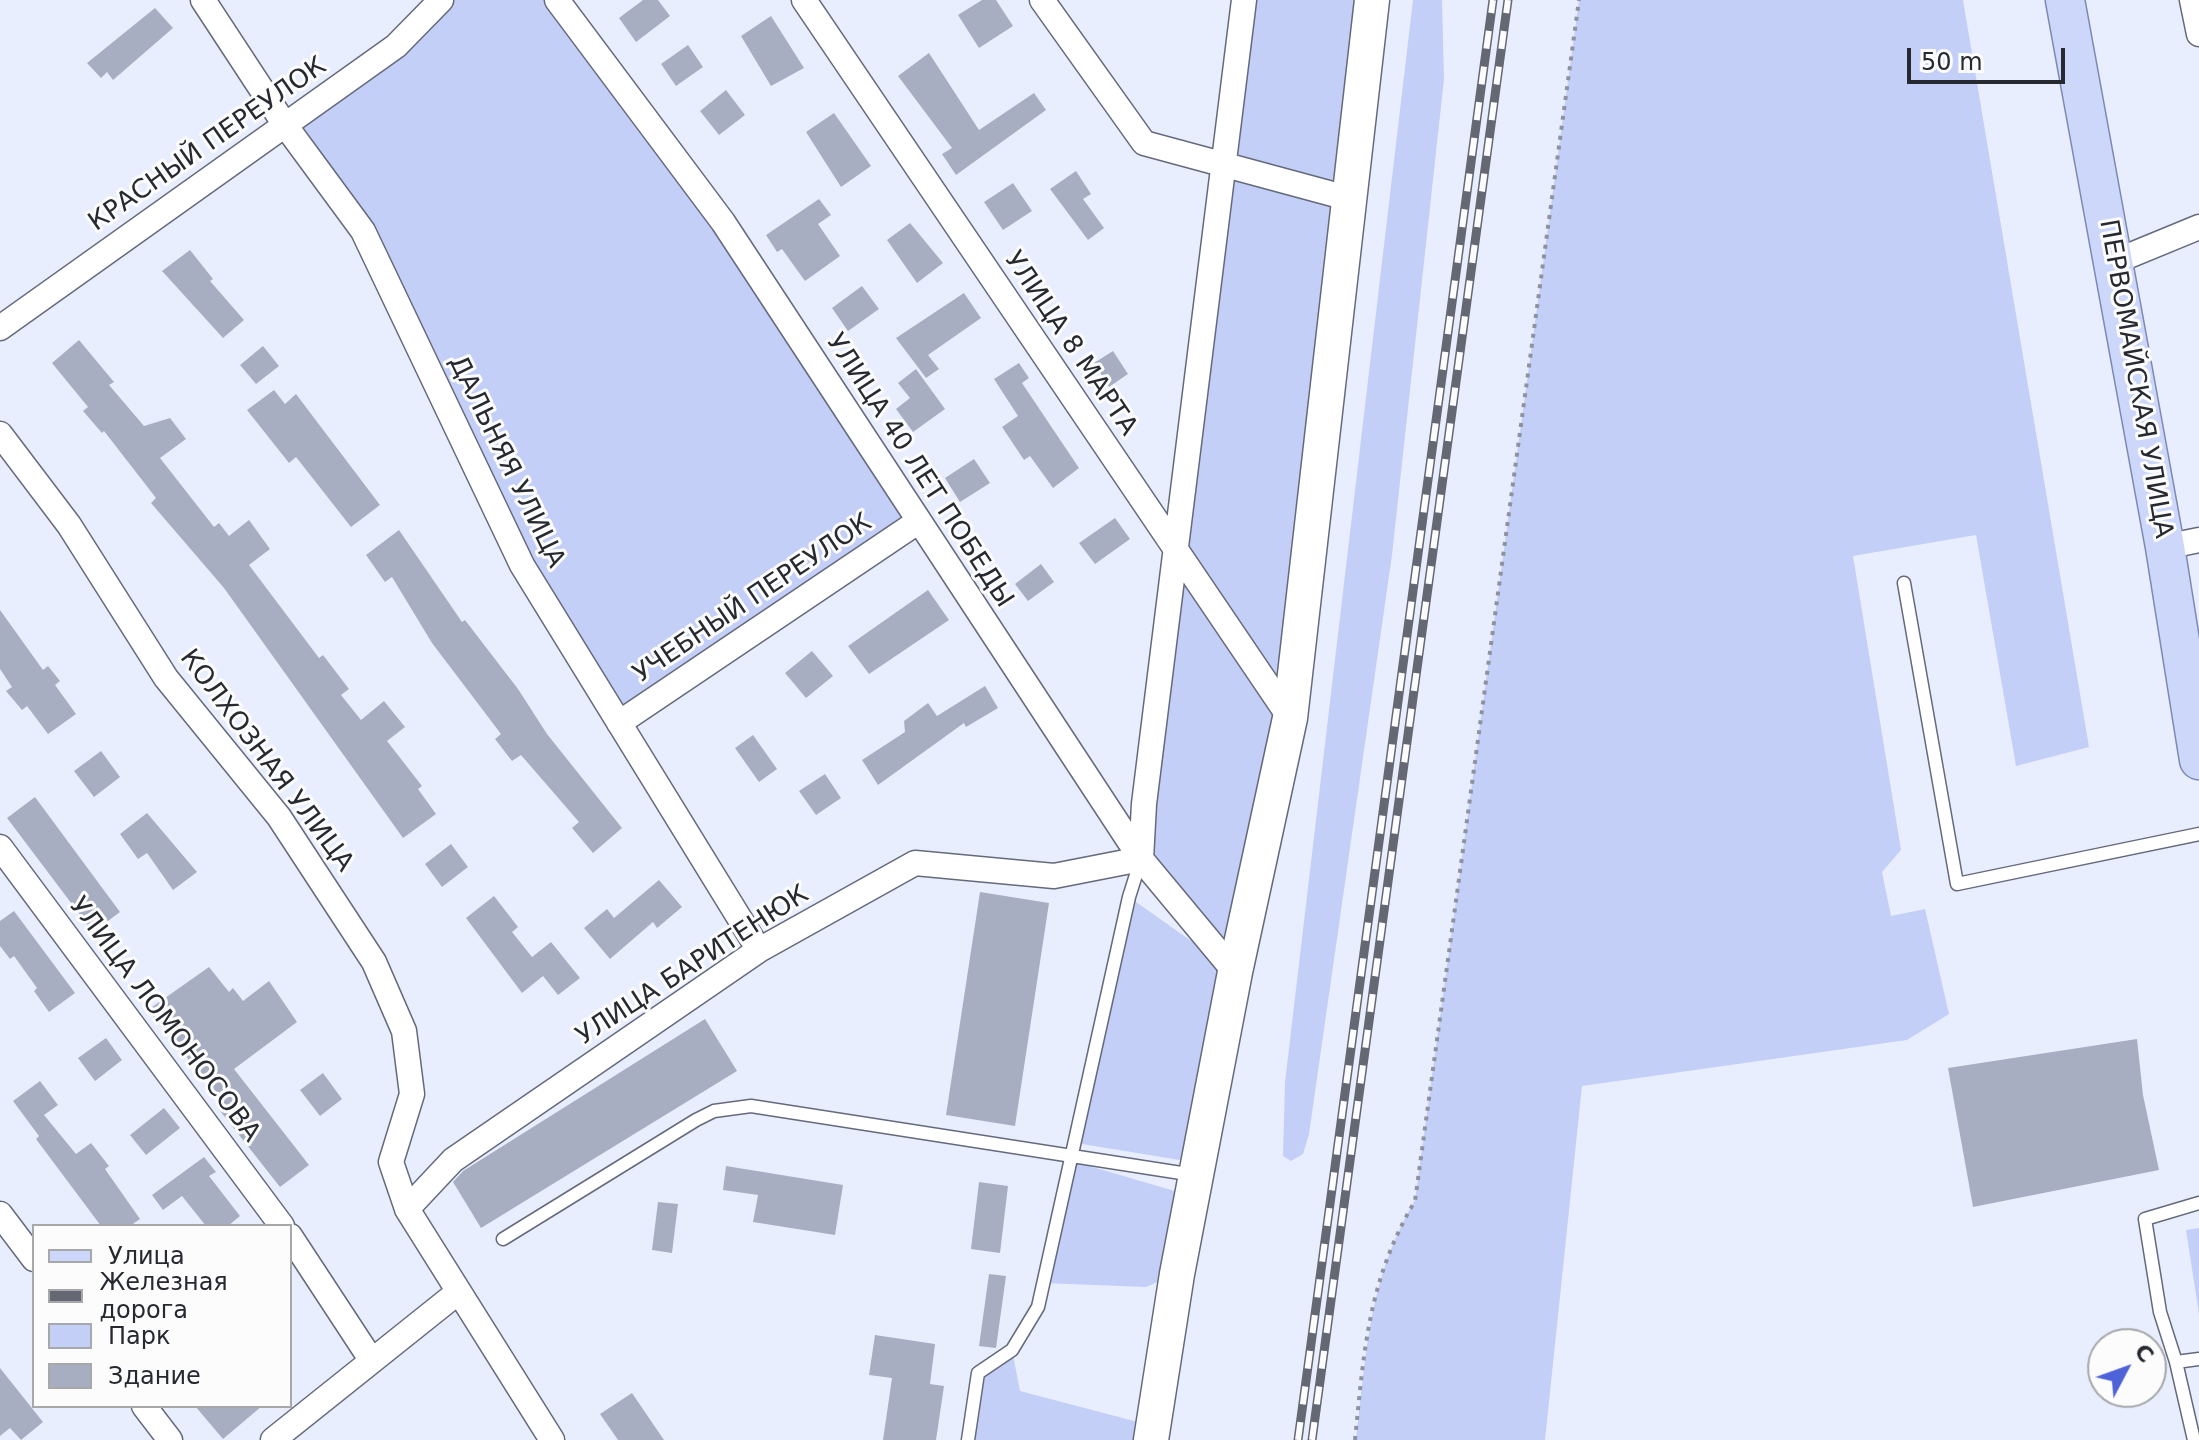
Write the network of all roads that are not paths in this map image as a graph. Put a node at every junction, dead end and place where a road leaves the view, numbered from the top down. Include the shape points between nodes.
1 (203, 0) edge
2 (441, 0) edge
3 (557, 0) edge
4 (804, 0) edge
5 (1042, 0) edge
6 (1244, 0) edge
7 (1372, 0) edge
8 (2065, 0) edge
9 (2192, 0) edge
10 (2199, 34) edge
11 (285, 125) junction
12 (1226, 165) junction
13 (1351, 199) junction
14 (2199, 227) edge
15 (2114, 262) junction
16 (0, 328) edge
17 (0, 434) edge
18 (919, 521) junction
19 (2182, 544) edge
20 (1177, 551) junction
21 (1904, 583) dead end
22 (1290, 718) junction
23 (619, 723) junction
24 (2199, 760) edge
25 (2199, 834) edge
26 (0, 847) edge
27 (1141, 859) junction
28 (759, 950) junction
29 (1235, 972) junction
30 (1074, 1154) junction
31 (1196, 1175) junction
32 (2199, 1203) edge
33 (407, 1209) junction
34 (0, 1214) edge
35 (281, 1224) edge
36 (292, 1239) edge
37 (503, 1239) dead end
38 (32, 1256) edge
39 (457, 1293) junction
40 (2199, 1359) edge
41 (372, 1361) junction
42 (2176, 1362) junction
43 (146, 1408) edge
44 (170, 1440) edge
45 (273, 1440) edge
46 (552, 1440) edge
47 (968, 1440) edge
48 (1151, 1440) edge
49 (2194, 1440) edge

1 - 11 street, ДАЛЬНЯЯ УЛИЦА
2 - 11 street, КРАСНЫЙ ПЕРЕУЛОК via 396,46
3 - 18 street, УЛИЦА 40 ЛЕТ ПОБЕДЫ via 723,222
4 - 20 street, УЛИЦА 8 МАРТА
5 - 12 street via 1144,143
6 - 12 street
7 - 13 street
8 - 15 main road, ПЕРВОМАЙСКАЯ УЛИЦА
9 - 10 street
11 - 16 street, КРАСНЫЙ ПЕРЕУЛОК
11 - 23 street, ДАЛЬНЯЯ УЛИЦА via 363,231 522,565
12 - 13 street
12 - 20 street
13 - 22 street
14 - 15 street
15 - 19 main road, ПЕРВОМАЙСКАЯ УЛИЦА
17 - 33 street, КОЛХОЗНАЯ УЛИЦА via 69,525 166,678 279,817 374,962 404,1031 412,1094 391,1162
18 - 23 street, УЧЕБНЫЙ ПЕРЕУЛОК
18 - 27 street, УЛИЦА 40 ЛЕТ ПОБЕДЫ
19 - 24 main road, ПЕРВОМАЙСКАЯ УЛИЦА
20 - 22 street, УЛИЦА 8 МАРТА
20 - 27 street
21 - 25 lane via 1957,884
22 - 29 street
23 - 28 street, ДАЛЬНЯЯ УЛИЦА
26 - 35 street, УЛИЦА ЛОМОНОСОВА
27 - 28 street, УЛИЦА БАРИТЕНЮК via 1054,876 915,863
27 - 29 street, УЛИЦА 40 ЛЕТ ПОБЕДЫ
27 - 30 lane
28 - 33 street, УЛИЦА БАРИТЕНЮК via 453,1160
29 - 31 street
30 - 31 lane
30 - 37 lane via 734,1107 696,1120
30 - 47 lane via 1038,1307 1012,1350 978,1373
31 - 48 street
32 - 42 lane via 2145,1219 2160,1312
33 - 39 street, КОЛХОЗНАЯ УЛИЦА
34 - 38 street
36 - 41 street
39 - 41 street
39 - 46 street, КОЛХОЗНАЯ УЛИЦА
40 - 42 lane
41 - 45 street
42 - 49 lane
43 - 44 street

